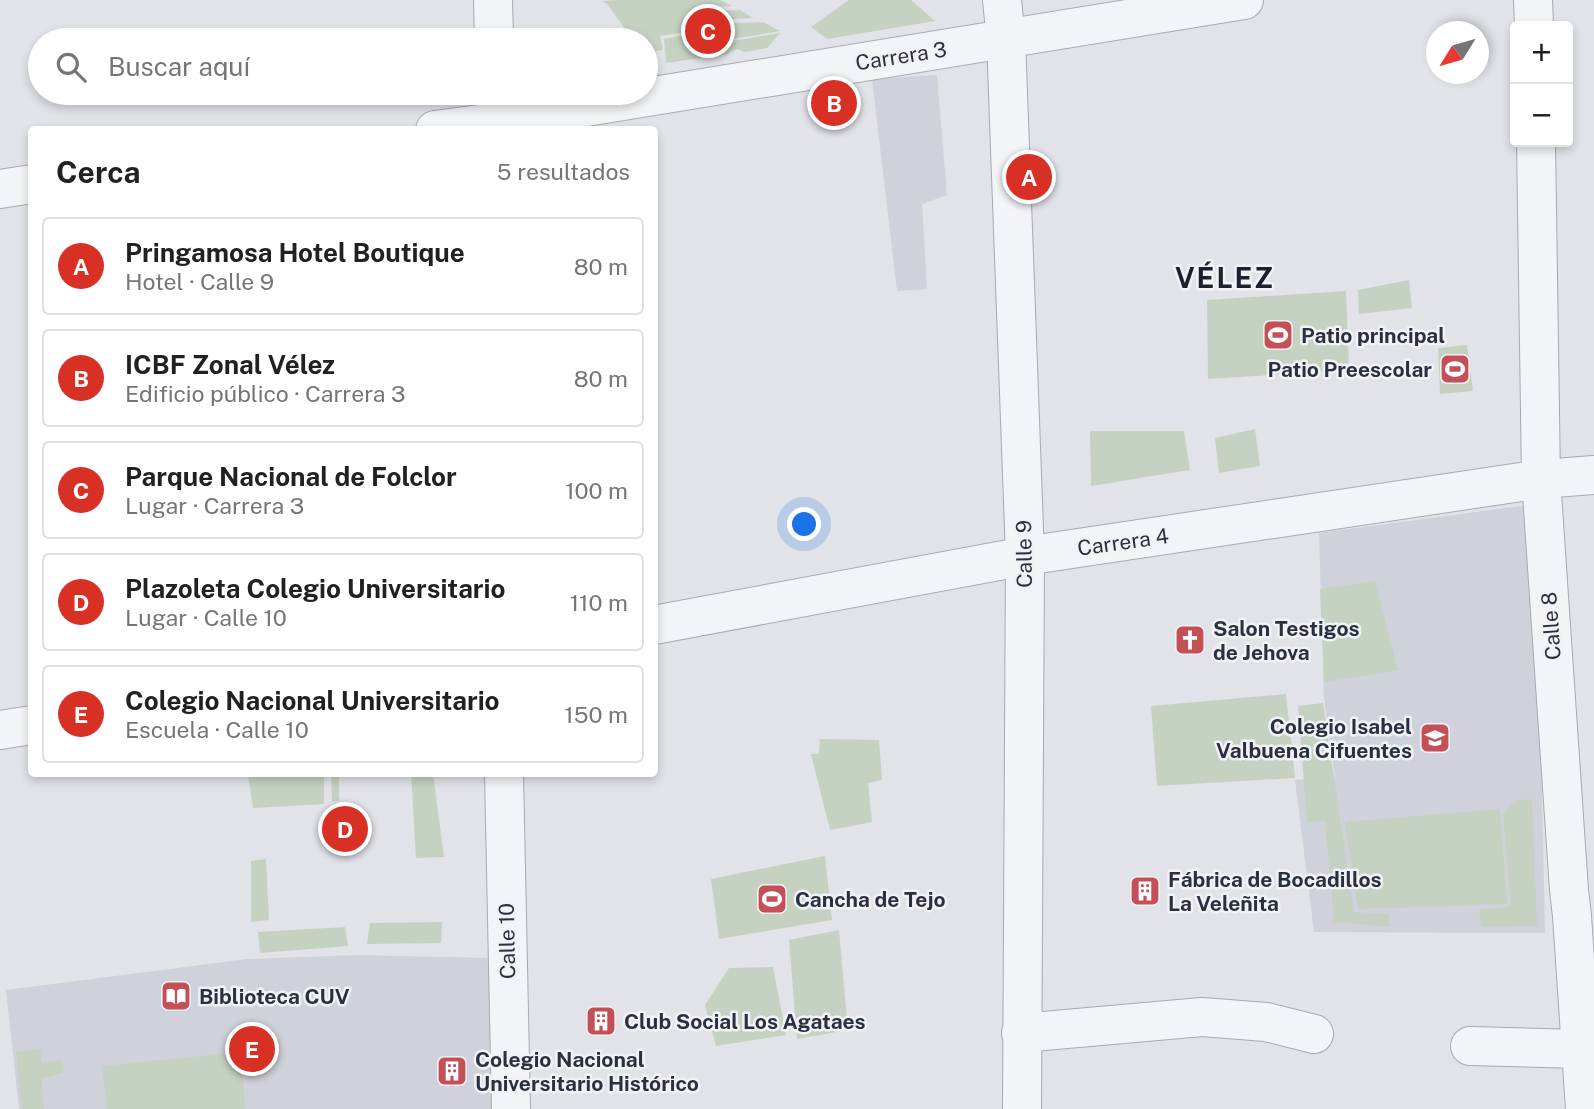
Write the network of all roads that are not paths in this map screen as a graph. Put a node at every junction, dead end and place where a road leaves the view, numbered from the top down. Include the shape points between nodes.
1 (493, 0) edge
2 (1002, 0) edge
3 (1244, 0) edge
4 (1533, 0) edge
5 (1534, 21) edge
6 (494, 28) edge
7 (1006, 39) junction
8 (658, 91) edge
9 (562, 105) edge
10 (495, 115) edge
11 (451, 126) edge
12 (1536, 147) edge
13 (28, 185) edge
14 (0, 189) edge
15 (1594, 475) edge
16 (1541, 479) junction
17 (1025, 556) junction
18 (658, 624) edge
19 (28, 726) edge
20 (0, 730) edge
21 (504, 777) edge
22 (1583, 918) edge
23 (1021, 1033) junction
24 (1314, 1034) dead end
25 (1470, 1046) dead end
26 (1581, 1049) junction
27 (511, 1109) edge
28 (1018, 1109) edge
29 (1586, 1109) edge

1 - 6 street
2 - 7 street, Calle 9
3 - 7 street, Carrera 3
4 - 5 street
7 - 8 street, Carrera 3
7 - 17 street, Calle 9
9 - 10 street, Carrera 3
10 - 11 street, Carrera 3
12 - 16 street, Calle 8
13 - 14 street
15 - 16 street, Carrera 4
16 - 17 street, Carrera 4
16 - 22 street, Calle 8 via 1569,890
17 - 18 street, Carrera 4
17 - 23 street, Calle 9
19 - 20 street
21 - 27 street, Calle 10
22 - 26 street, Calle 8
23 - 24 street via 1202,1017 1266,1022
23 - 28 street, Calle 9
25 - 26 street
26 - 29 street, Calle 8

